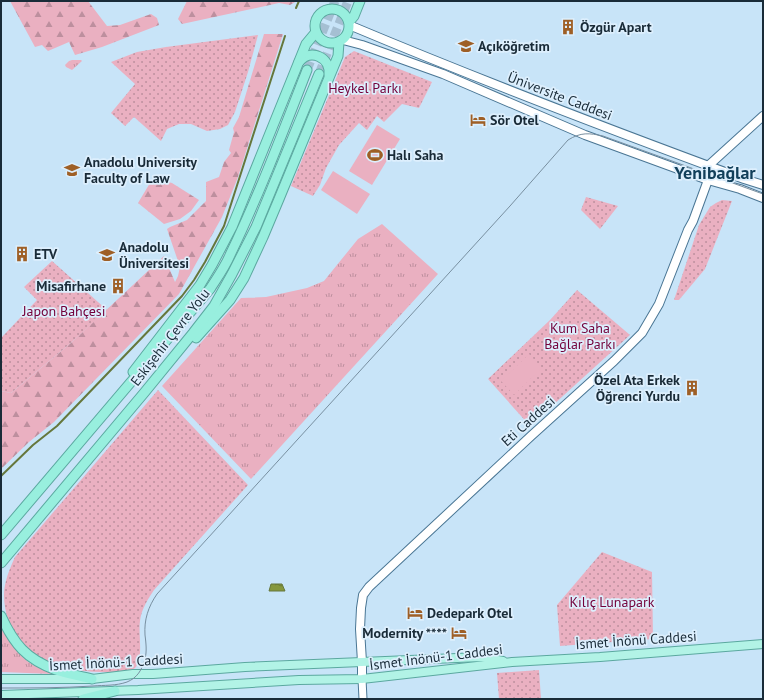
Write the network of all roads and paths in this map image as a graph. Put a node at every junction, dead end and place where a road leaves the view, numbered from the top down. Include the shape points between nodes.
1 (326, 1) edge
2 (360, 1) edge
3 (322, 12) junction
4 (349, 24) junction
5 (316, 32) junction
6 (341, 41) junction
7 (298, 65) junction
8 (307, 70) tunnel mouth
9 (319, 74) tunnel mouth
10 (329, 77) junction
11 (763, 116) edge
12 (708, 166) junction
13 (708, 180) junction
14 (763, 185) edge
15 (763, 198) edge
16 (144, 393) junction
17 (70, 454) junction
18 (1, 535) edge
19 (10, 551) junction
20 (1, 563) edge
21 (1, 571) edge
22 (1, 616) edge
23 (763, 644) edge
24 (362, 662) junction
25 (512, 662) junction
26 (92, 678) junction
27 (1, 679) edge
28 (362, 679) junction
29 (115, 691) junction
30 (1, 695) edge
31 (83, 699) edge
32 (363, 699) edge

1 - 3 highway
2 - 4 highway
3 - 4 highway via 336,9 344,14
3 - 5 highway via 315,21
4 - 6 highway via 347,36
4 - 12 main road, Üniversite Caddesi via 499,86
5 - 6 highway via 318,37 328,43
5 - 7 highway via 306,44
6 - 10 highway
6 - 13 main road, Üniversite Caddesi via 362,45 443,74 585,135
7 - 10 highway via 302,59 316,55 327,63
7 - 17 highway via 232,227 212,265 200,285
8 - 17 highway, Eskişehir Çevre Yolu via 250,213 230,256 210,290
9 - 16 highway, Eskişehir Çevre Yolu via 256,227 232,274 214,306
10 - 16 highway via 244,278 230,300 197,338
11 - 12 main road
12 - 13 main road, Eti Caddesi
12 - 14 main road, Üniversite Caddesi
13 - 15 main road, Üniversite Caddesi
13 - 24 main road, Eti Caddesi via 659,304 642,333 368,587 363,595 361,608
16 - 19 highway, Eskişehir Çevre Yolu
17 - 18 highway, Eskişehir Çevre Yolu
19 - 20 highway, Eskişehir Çevre Yolu
19 - 21 highway
22 - 26 highway via 7,630 29,656 56,670
23 - 25 main road, İsmet İnönü Caddesi
24 - 25 main road, İsmet İnönü-1 Caddesi via 481,657
24 - 26 main road, İsmet İnönü-1 Caddesi
24 - 28 main road, Eti Caddesi
25 - 28 main road, İsmet İnönü-1 Caddesi
26 - 27 main road, İsmet İnönü-1 Caddesi
28 - 29 main road, İsmet İnönü-1 Caddesi via 298,680
28 - 32 street
29 - 30 main road, İsmet İnönü-1 Caddesi
29 - 31 highway

